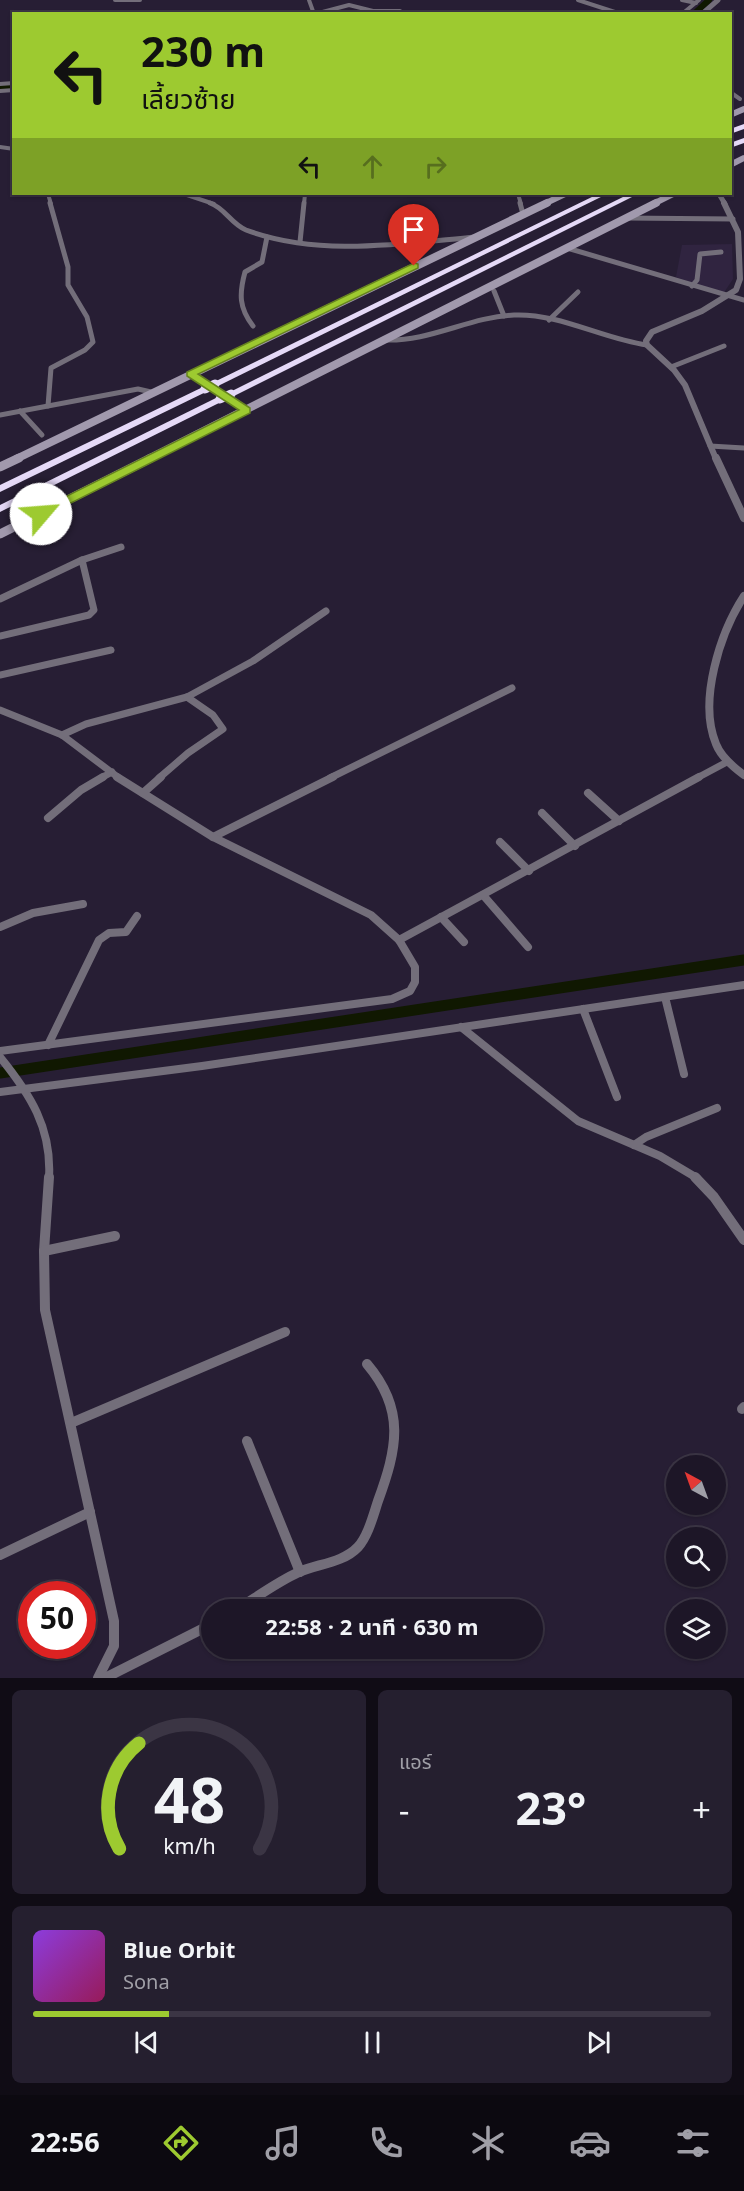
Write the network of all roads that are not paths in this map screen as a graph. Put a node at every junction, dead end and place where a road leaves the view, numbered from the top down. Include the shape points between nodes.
1 (115, 0) edge
2 (140, 0) edge
3 (578, 0) edge
4 (600, 0) edge
5 (682, 0) edge
6 (718, 0) edge
7 (698, 2) edge
8 (400, 11) dead end
9 (323, 12) edge
10 (615, 12) edge
11 (620, 12) edge
12 (685, 12) edge
13 (704, 12) edge
14 (732, 93) edge
15 (740, 99) dead end
16 (48, 195) edge
17 (187, 195) edge
18 (305, 195) edge
19 (518, 195) edge
20 (563, 195) edge
21 (601, 195) edge
22 (632, 195) edge
23 (671, 195) edge
24 (719, 195) edge
25 (523, 214) junction
26 (623, 218) junction
27 (733, 219) junction
28 (267, 237) junction
29 (475, 237) junction
30 (741, 240) edge
31 (431, 241) junction
32 (300, 242) junction
33 (440, 247) dead end
34 (567, 248) junction
35 (721, 252) dead end
36 (692, 286) junction
37 (495, 291) dead end
38 (578, 292) dead end
39 (728, 297) junction
40 (744, 300) edge
41 (504, 316) junction
42 (549, 320) junction
43 (253, 326) dead end
44 (384, 340) junction
45 (647, 345) junction
46 (724, 346) dead end
47 (671, 367) junction
48 (191, 374) junction
49 (151, 392) junction
50 (48, 406) junction
51 (20, 411) junction
52 (246, 411) junction
53 (0, 415) edge
54 (42, 435) dead end
55 (710, 446) junction
56 (744, 448) edge
57 (0, 467) edge
58 (0, 489) edge
59 (0, 509) edge
60 (744, 519) edge
61 (0, 534) edge
62 (121, 547) dead end
63 (82, 560) junction
64 (744, 596) edge
65 (0, 599) edge
66 (326, 611) dead end
67 (0, 636) edge
68 (111, 650) dead end
69 (0, 675) edge
70 (512, 688) dead end
71 (187, 697) junction
72 (0, 710) edge
73 (62, 735) junction
74 (728, 762) junction
75 (112, 772) junction
76 (744, 775) edge
77 (143, 793) junction
78 (588, 793) dead end
79 (542, 813) dead end
80 (48, 818) dead end
81 (619, 821) junction
82 (213, 837) junction
83 (500, 842) dead end
84 (575, 846) junction
85 (529, 871) junction
86 (483, 895) junction
87 (83, 904) dead end
88 (137, 916) dead end
89 (441, 917) junction
90 (0, 927) edge
91 (399, 940) junction
92 (464, 942) dead end
93 (528, 947) dead end
94 (744, 985) edge
95 (665, 996) junction
96 (583, 1009) junction
97 (461, 1027) junction
98 (48, 1045) junction
99 (0, 1056) edge
100 (684, 1074) dead end
101 (23, 1085) junction
102 (0, 1092) edge
103 (617, 1097) dead end
104 (717, 1108) dead end
105 (634, 1145) junction
106 (115, 1236) dead end
107 (744, 1240) edge
108 (44, 1251) junction
109 (285, 1332) dead end
110 (367, 1364) dead end
111 (70, 1423) junction
112 (248, 1441) dead end
113 (90, 1512) junction
114 (0, 1555) edge
115 (300, 1572) junction
116 (255, 1599) edge
117 (201, 1630) edge
118 (98, 1678) edge
119 (105, 1678) edge

1 - 2 street
3 - 10 street
4 - 11 street via 597,4
5 - 7 street
6 - 13 street
7 - 12 street
8 - 9 street via 373,11 349,5
14 - 15 street
16 - 50 street via 68,267 68,285 87,317 93,342 51,368
17 - 28 street via 219,206 234,224
18 - 32 street
19 - 25 street
20 - 25 main road
21 - 58 highway
22 - 59 highway
23 - 26 main road
24 - 27 street
25 - 29 main road
26 - 27 street
26 - 34 main road
27 - 30 street
28 - 32 street
28 - 43 street via 262,262 243,277 242,311
29 - 31 street
29 - 48 main road
30 - 39 street via 740,279
31 - 32 street via 351,248
31 - 33 street
34 - 36 street
34 - 44 main road
35 - 36 street via 700,254 697,280
36 - 39 street
37 - 41 street
38 - 42 street
39 - 40 street
39 - 45 street via 652,332
41 - 42 street via 516,314
41 - 44 street via 407,340
42 - 45 street via 623,342
44 - 52 main road
45 - 47 street
46 - 47 street
47 - 55 street via 685,385
48 - 49 main road
48 - 52 street
49 - 50 street via 138,389
49 - 57 main road
50 - 51 street
51 - 53 street
51 - 54 street
52 - 61 main road
55 - 56 street
55 - 60 street
62 - 63 street
63 - 65 street
63 - 67 street via 94,604 89,615
64 - 74 street via 729,620 714,682 711,729
66 - 71 street via 253,661
68 - 69 street
70 - 82 street
71 - 73 street via 86,724
71 - 77 street via 223,729 188,753
72 - 73 street
73 - 75 street
74 - 76 street
74 - 81 street
75 - 77 street
75 - 80 street via 81,789
77 - 82 street
78 - 81 street
79 - 84 street
81 - 84 street
82 - 91 street via 371,915
83 - 85 street
84 - 85 street
85 - 86 street
86 - 89 street
86 - 93 street
87 - 90 street via 33,913
88 - 98 street via 126,932 109,933 99,940
89 - 91 street
89 - 92 street
91 - 98 street via 415,967 415,982 410,991 392,999
94 - 95 street
95 - 96 street
95 - 100 street
96 - 97 street
96 - 103 street
97 - 101 street via 202,1066
97 - 105 street via 578,1121
98 - 99 street
99 - 101 street
101 - 102 street
101 - 108 street via 37,1110 47,1148
104 - 105 street
105 - 107 street via 673,1163 702,1183
106 - 108 street
108 - 111 street via 45,1310
109 - 111 street
110 - 115 street via 386,1390 396,1434 376,1512 357,1548
111 - 113 street
112 - 115 street
113 - 114 street
113 - 118 street via 114,1622 114,1646
115 - 116 street
117 - 119 street

